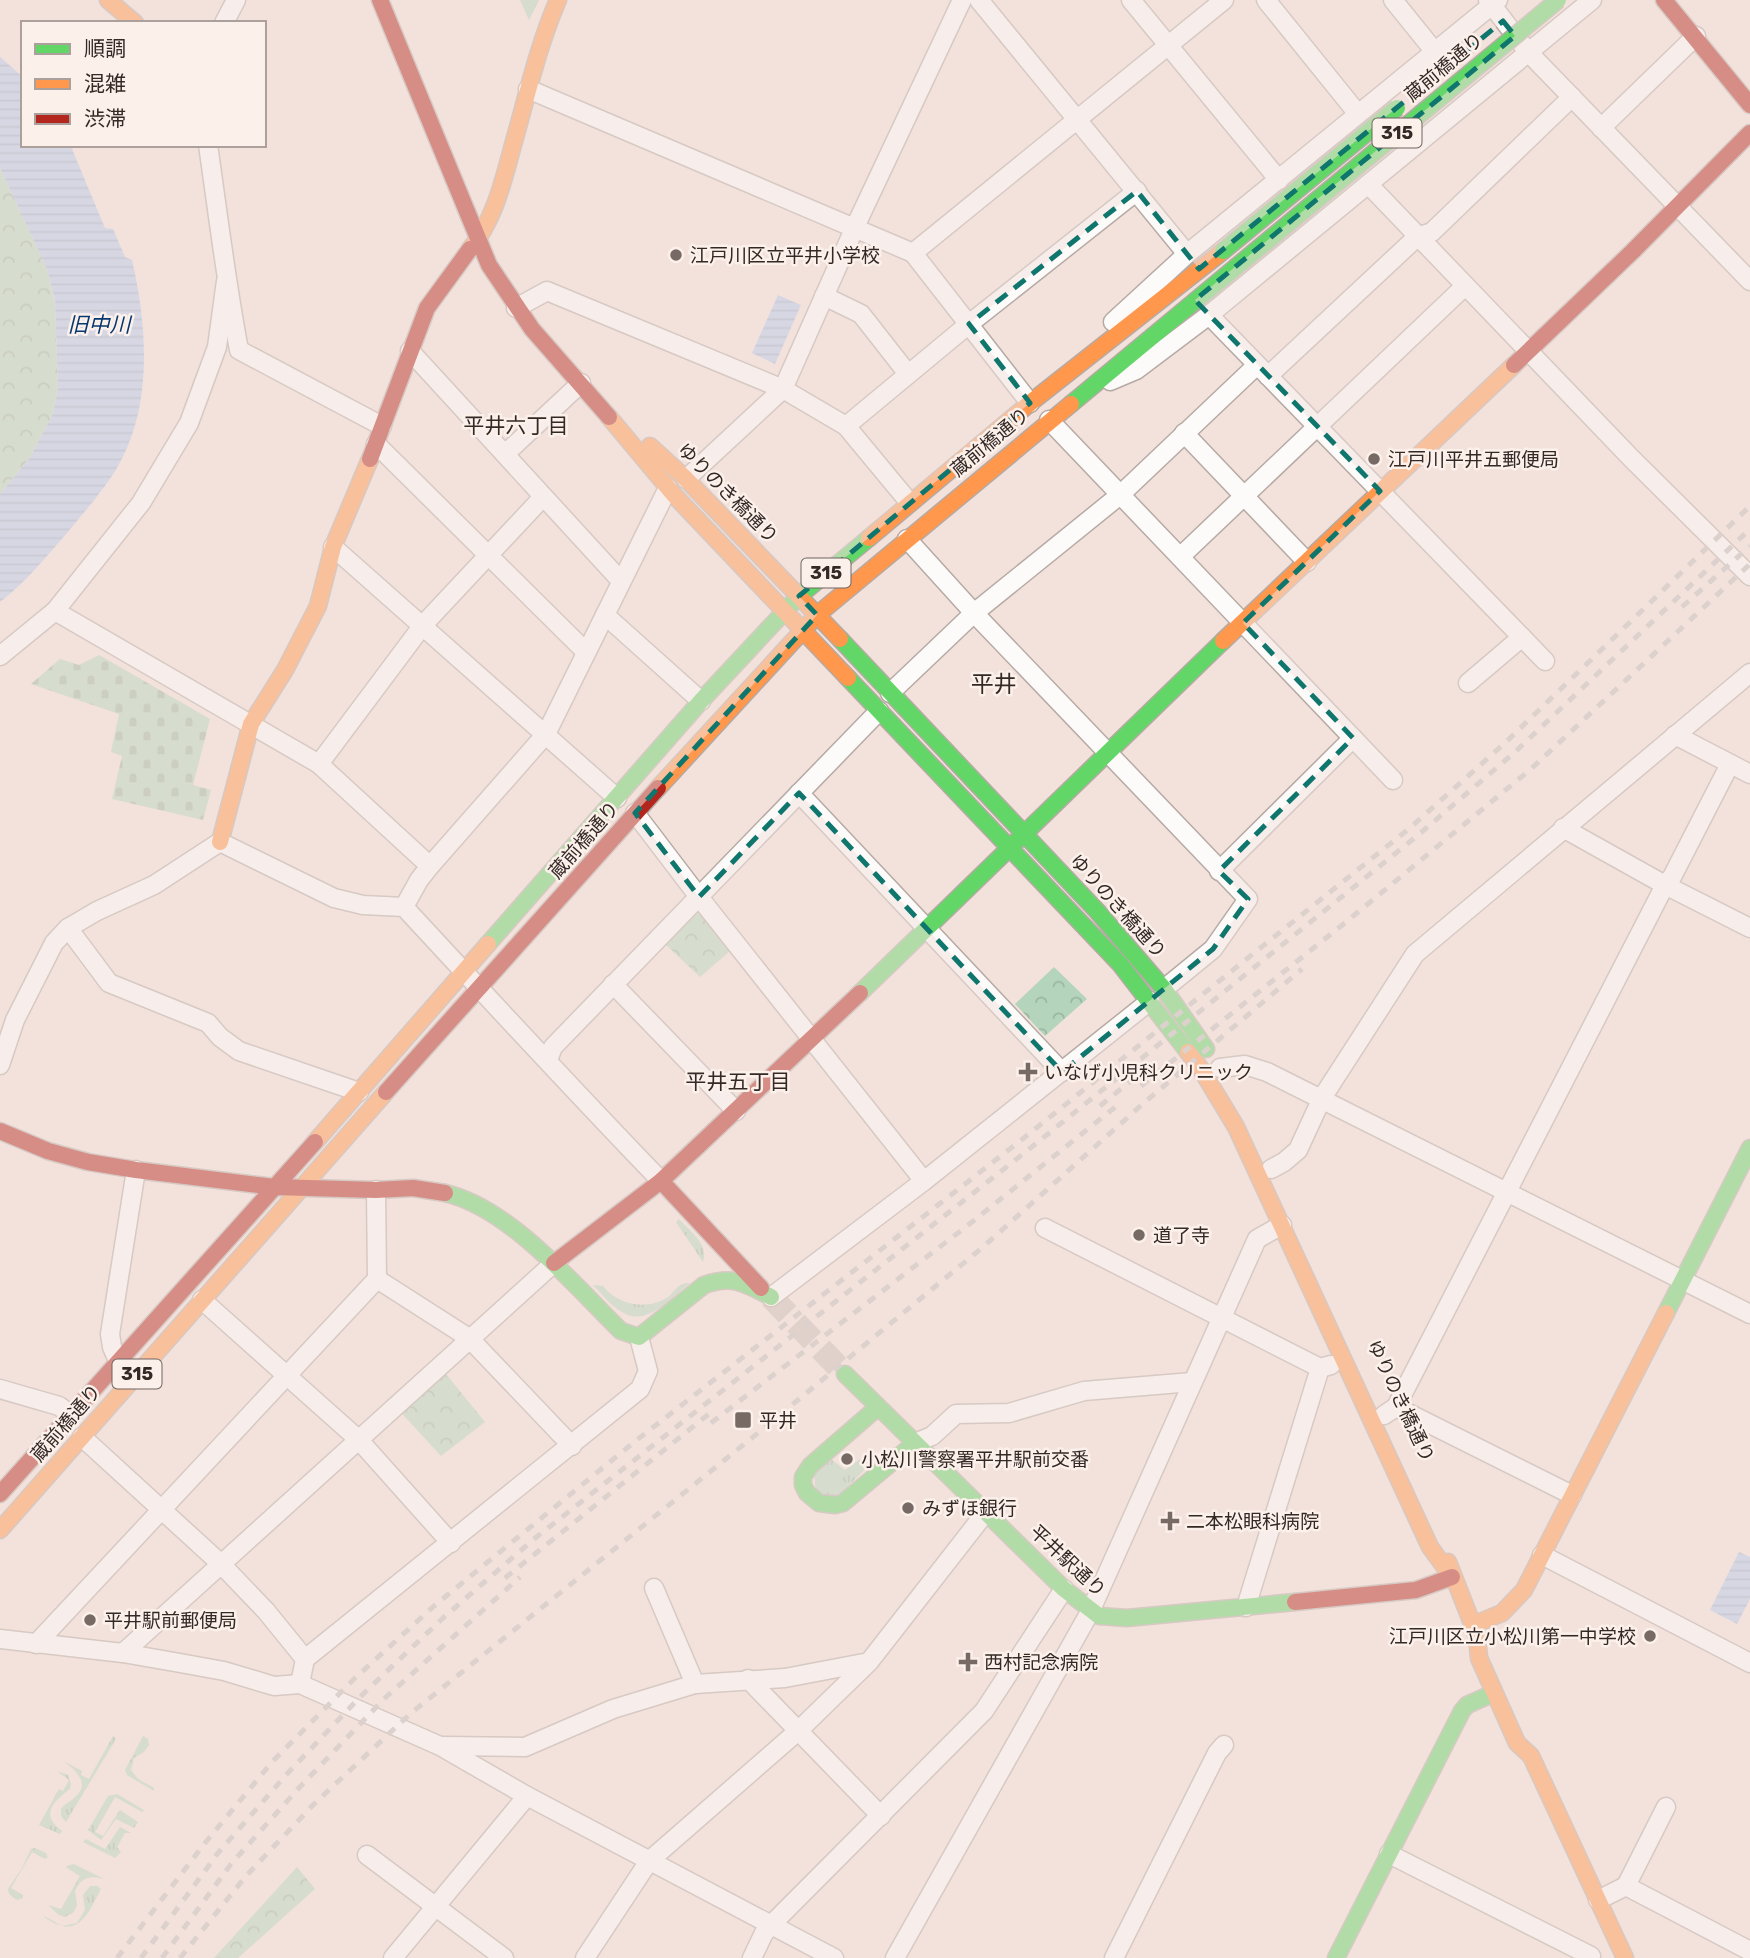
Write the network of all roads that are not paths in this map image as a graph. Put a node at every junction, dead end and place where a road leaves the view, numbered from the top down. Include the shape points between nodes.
1 (108, 0) edge
2 (236, 0) edge
3 (380, 0) edge
4 (558, 0) edge
5 (962, 0) edge
6 (979, 0) edge
7 (1131, 0) edge
8 (1224, 0) edge
9 (1266, 0) edge
10 (1393, 0) edge
11 (1558, 0) edge
12 (1592, 0) edge
13 (1664, 0) edge
14 (1492, 2) edge
15 (1519, 9) dead end
16 (133, 21) edge
17 (225, 21) edge
18 (1487, 34) dead end
19 (1696, 36) junction
20 (1169, 45) junction
21 (1435, 52) junction
22 (1528, 52) junction
23 (528, 89) junction
24 (1413, 95) dead end
25 (1572, 97) junction
26 (1750, 105) edge
27 (1358, 114) junction
28 (1078, 120) junction
29 (1601, 128) junction
30 (1750, 133) edge
31 (208, 147) edge
32 (1279, 180) junction
33 (1368, 184) junction
34 (1137, 191) junction
35 (1676, 205) junction
36 (855, 227) junction
37 (1418, 237) junction
38 (478, 239) junction
39 (912, 253) junction
40 (1187, 254) junction
41 (226, 281) junction
42 (1750, 281) edge
43 (1465, 286) junction
44 (824, 296) junction
45 (516, 308) junction
46 (1209, 315) junction
47 (968, 324) junction
48 (1529, 349) junction
49 (410, 351) junction
50 (1072, 370) junction
51 (1263, 370) junction
52 (908, 374) junction
53 (581, 383) junction
54 (783, 389) junction
55 (1088, 389) junction
56 (1030, 403) junction
57 (1049, 420) junction
58 (382, 426) junction
59 (846, 426) junction
60 (1317, 426) junction
61 (1184, 433) junction
62 (376, 444) junction
63 (505, 454) junction
64 (686, 479) junction
65 (668, 488) junction
66 (1380, 491) junction
67 (1120, 495) junction
68 (543, 496) junction
69 (1244, 496) junction
70 (909, 502) junction
71 (907, 539) junction
72 (333, 547) junction
73 (487, 556) junction
74 (1181, 556) junction
75 (1307, 562) junction
76 (1750, 576) edge
77 (621, 581) junction
78 (799, 596) junction
79 (55, 611) junction
80 (784, 611) junction
81 (974, 613) junction
82 (605, 615) junction
83 (817, 615) junction
84 (1243, 623) junction
85 (423, 625) junction
86 (803, 630) junction
87 (1522, 637) junction
88 (586, 652) junction
89 (0, 656) edge
90 (1545, 661) dead end
91 (1750, 673) edge
92 (1468, 683) dead end
93 (890, 693) junction
94 (701, 701) junction
95 (879, 711) junction
96 (251, 724) junction
97 (547, 734) junction
98 (1675, 735) junction
99 (1353, 738) junction
100 (1107, 752) junction
101 (319, 764) junction
102 (1730, 764) junction
103 (1750, 775) edge
104 (1393, 780) dead end
105 (799, 793) junction
106 (617, 798) junction
107 (635, 813) junction
108 (1563, 828) junction
109 (1024, 834) junction
110 (220, 842) junction
111 (1009, 848) junction
112 (430, 866) junction
113 (1219, 871) junction
114 (1665, 885) junction
115 (699, 897) junction
116 (404, 907) junction
117 (68, 928) junction
118 (927, 928) junction
119 (1750, 928) edge
120 (464, 972) junction
121 (613, 984) junction
122 (479, 990) junction
123 (1157, 995) junction
124 (812, 1040) junction
125 (548, 1060) junction
126 (0, 1065) edge
127 (1220, 1068) junction
128 (1062, 1072) junction
129 (359, 1092) junction
130 (1322, 1098) junction
131 (736, 1111) junction
132 (0, 1131) edge
133 (1750, 1148) edge
134 (1271, 1169) junction
135 (136, 1170) junction
136 (661, 1181) junction
137 (924, 1181) junction
138 (274, 1187) junction
139 (300, 1188) junction
140 (376, 1190) junction
141 (1507, 1191) junction
142 (1282, 1225) junction
143 (1045, 1228) dead end
144 (713, 1233) junction
145 (554, 1263) junction
146 (377, 1279) junction
147 (1682, 1280) junction
148 (704, 1285) junction
149 (771, 1297) junction
150 (202, 1300) junction
151 (1750, 1314) edge
152 (1220, 1319) junction
153 (639, 1336) junction
154 (469, 1338) junction
155 (118, 1361) junction
156 (1344, 1361) junction
157 (1320, 1367) junction
158 (845, 1374) tunnel mouth
159 (286, 1376) junction
160 (1192, 1381) junction
161 (0, 1389) edge
162 (878, 1407) junction
163 (1390, 1411) junction
164 (71, 1415) junction
165 (82, 1437) junction
166 (358, 1439) junction
167 (915, 1443) junction
168 (572, 1446) junction
169 (0, 1494) edge
170 (1572, 1495) junction
171 (161, 1511) junction
172 (986, 1512) junction
173 (0, 1530) edge
174 (451, 1542) junction
175 (1542, 1555) junction
176 (220, 1563) junction
177 (1452, 1577) junction
178 (654, 1587) dead end
179 (1064, 1589) junction
180 (1246, 1607) junction
181 (1090, 1612) junction
182 (1475, 1631) junction
183 (0, 1639) edge
184 (36, 1644) junction
185 (123, 1653) junction
186 (1748, 1657) edge
187 (305, 1659) junction
188 (869, 1662) junction
189 (748, 1679) junction
190 (300, 1684) junction
191 (695, 1684) junction
192 (1494, 1693) junction
193 (798, 1731) junction
194 (1224, 1745) dead end
195 (440, 1746) junction
196 (1531, 1755) junction
197 (527, 1796) junction
198 (1667, 1807) dead end
199 (881, 1816) junction
200 (1389, 1854) junction
201 (367, 1855) dead end
202 (649, 1861) junction
203 (1626, 1886) junction
204 (1598, 1900) junction
205 (435, 1907) junction
206 (771, 1925) junction
207 (1621, 1951) edge
208 (1750, 1951) edge
209 (1591, 1957) edge
210 (393, 1958) edge
211 (504, 1958) edge
212 (585, 1958) edge
213 (752, 1958) edge
214 (834, 1958) edge
215 (895, 1958) edge
216 (1114, 1958) edge
217 (1336, 1958) edge

1 - 16 main road
2 - 17 street
3 - 38 main road, ゆりのき橋通り
4 - 23 main road
5 - 36 street
6 - 28 street
7 - 20 street
8 - 20 street
9 - 27 street
10 - 21 street
11 - 55 main road, 蔵前橋通り / 315, bridge
12 - 22 street
13 - 19 main road
14 - 21 street
14 - 22 street
15 - 18 main road, 蔵前橋通り
19 - 26 main road
19 - 29 street
20 - 28 street
20 - 32 street
21 - 27 street
22 - 25 street
22 - 33 street
23 - 36 street
23 - 38 main road via 497,203
24 - 50 main road, 蔵前橋通り / 315, bridge
25 - 29 street
25 - 37 street via 1432,232
27 - 32 street
28 - 34 street
28 - 39 street
29 - 35 street
30 - 35 main road
31 - 41 street
32 - 40 street
33 - 37 street
33 - 46 street
34 - 40 street
34 - 47 street
35 - 42 street
35 - 48 main road
36 - 39 street
36 - 44 street
37 - 43 street
37 - 51 street
38 - 45 main road, ゆりのき橋通り
38 - 49 main road via 436,292
39 - 47 street
40 - 50 street via 1102,332
41 - 58 street via 239,350
41 - 79 street via 217,347 189,423 141,503
43 - 48 street
43 - 60 street
44 - 52 street via 861,314
44 - 54 street
45 - 53 main road, ゆりのき橋通り
45 - 54 street via 547,290
46 - 51 street
46 - 55 street via 1136,370
47 - 52 street
47 - 56 street
48 - 66 main road
48 - 76 street
49 - 58 main road
49 - 63 street
50 - 56 main road, 蔵前橋通り / 315
51 - 60 street
51 - 61 street
52 - 59 street
53 - 63 street
53 - 64 main road, ゆりのき橋通り
53 - 65 main road, ゆりのき橋通り
54 - 59 street
54 - 64 street
55 - 57 main road, 蔵前橋通り / 315
56 - 70 main road, 蔵前橋通り / 315
57 - 67 street
57 - 71 main road, 蔵前橋通り / 315
58 - 62 main road
59 - 70 street
60 - 66 street
60 - 69 street
61 - 67 street
61 - 69 street
62 - 72 main road
62 - 73 street
63 - 68 street
64 - 78 main road, ゆりのき橋通り
65 - 77 street
65 - 80 main road, ゆりのき橋通り
66 - 75 main road
66 - 87 street
67 - 74 street
67 - 81 street
68 - 73 street
68 - 77 street
69 - 74 street
69 - 75 street
70 - 78 main road, 蔵前橋通り / 315
71 - 81 street
71 - 83 main road, 蔵前橋通り / 315
72 - 85 street
72 - 96 main road via 318,606
73 - 85 street
73 - 88 street
74 - 84 street
75 - 84 main road
77 - 82 street
78 - 80 main road, 蔵前橋通り / 315
78 - 83 main road, ゆりのき橋通り
79 - 89 street
79 - 96 street
80 - 86 main road, ゆりのき橋通り
80 - 94 main road, 蔵前橋通り / 315
81 - 93 street
81 - 100 street
82 - 88 street
82 - 94 street
83 - 86 main road, 蔵前橋通り / 315
83 - 93 main road, ゆりのき橋通り
84 - 99 street
84 - 100 main road
85 - 97 street
85 - 101 street
86 - 95 main road, ゆりのき橋通り
86 - 107 main road, 蔵前橋通り / 315
87 - 90 street
87 - 92 street
88 - 97 street
91 - 98 street
93 - 109 main road, ゆりのき橋通り
94 - 106 main road, 蔵前橋通り / 315
95 - 105 street
95 - 111 main road, ゆりのき橋通り
96 - 101 street
96 - 110 main road
97 - 106 street
97 - 112 street
98 - 102 street
98 - 108 street
99 - 104 street
99 - 113 street
100 - 109 main road
100 - 113 street
101 - 112 street
102 - 103 street
102 - 114 street
105 - 115 street
105 - 118 street
106 - 120 main road, 蔵前橋通り / 315
107 - 115 street
107 - 122 main road, 蔵前橋通り / 315
108 - 114 street
108 - 130 street via 1415,954
109 - 111 main road
109 - 123 main road, ゆりのき橋通り via 1121,937
110 - 116 street via 334,898
110 - 117 street via 154,886
111 - 118 main road
111 - 123 main road, ゆりのき橋通り via 1120,964
112 - 116 street
113 - 123 street via 1248,900 1213,948
114 - 119 street
114 - 141 street
115 - 121 street
115 - 124 street
116 - 120 street
117 - 126 street via 54,943 21,1009
117 - 129 street via 109,983 208,1023 239,1051
118 - 124 main road
118 - 128 street
120 - 122 street
120 - 129 main road, 315
121 - 125 street via 553,1047
121 - 131 street
122 - 125 street
122 - 139 main road, 315
123 - 127 main road, ゆりのき橋通り
123 - 128 street
123 - 142 main road, ゆりのき橋通り via 1236,1127
124 - 131 main road
124 - 137 street
125 - 136 street
127 - 130 street via 1245,1065
127 - 134 main road, ゆりのき橋通り
128 - 137 street
129 - 138 main road, 315
130 - 134 street via 1298,1150
130 - 141 street
131 - 136 main road
132 - 135 main road via 60,1154
133 - 147 main road
134 - 163 main road, ゆりのき橋通り
135 - 138 main road
135 - 155 street via 110,1334
136 - 144 main road
136 - 145 main road
137 - 149 street
138 - 139 main road
138 - 155 main road, 蔵前橋通り / 315
139 - 140 main road
139 - 150 main road, 蔵前橋通り / 315
140 - 145 main road via 433,1190 477,1204
140 - 146 street
141 - 147 street
141 - 163 street
142 - 152 street via 1257,1239
142 - 156 main road, ゆりのき橋通り
143 - 152 street
144 - 148 main road via 713,1270
144 - 149 main road
145 - 153 main road via 621,1331
145 - 154 street
146 - 154 street
146 - 159 street
147 - 151 street
147 - 170 main road
148 - 149 main road via 736,1279
148 - 153 main road
150 - 159 street
150 - 165 main road, 蔵前橋通り / 315
152 - 157 street
152 - 160 street
153 - 168 street via 648,1371 640,1389
154 - 166 street
154 - 168 street
155 - 164 main road, 蔵前橋通り / 315
156 - 157 street
156 - 177 main road, ゆりのき橋通り via 1430,1547
157 - 180 street
158 - 162 main road, 平井駅通り
159 - 166 street
159 - 171 street
160 - 167 street via 1084,1391 1009,1413 956,1414 932,1436
160 - 181 street
161 - 164 street via 59,1406
162 - 167 main road, 平井駅通り
162 - 167 main road via 808,1469 804,1486 809,1496 819,1505 836,1507
163 - 170 street
163 - 177 main road, ゆりのき橋通り
164 - 169 main road, 蔵前橋通り / 315
165 - 171 street
165 - 173 main road, 蔵前橋通り / 315
166 - 174 street
166 - 176 street
167 - 172 main road, 平井駅通り
168 - 174 street
170 - 175 main road
171 - 176 street
171 - 184 street
172 - 179 main road, 平井駅通り
172 - 188 street
174 - 187 street
175 - 182 main road via 1510,1606
175 - 186 street
176 - 185 street
176 - 187 street
177 - 180 main road, 平井駅通り via 1416,1590
177 - 182 main road, ゆりのき橋通り
178 - 191 street
179 - 181 main road, 平井駅通り
179 - 199 street via 984,1710
180 - 181 main road, 平井駅通り via 1109,1619
181 - 215 street
182 - 192 main road via 1479,1658
182 - 196 main road via 1493,1651 1532,1738
183 - 184 street
184 - 185 street
185 - 190 street via 224,1671 274,1686
187 - 190 street
188 - 189 street via 785,1678
188 - 193 street
189 - 191 street
189 - 193 street
190 - 195 street
191 - 195 street via 613,1709 525,1747
192 - 196 main road via 1517,1743
192 - 200 main road via 1462,1710
193 - 199 street
193 - 202 street
194 - 216 street
195 - 197 street
196 - 204 main road
197 - 202 street
197 - 205 street
198 - 203 street
199 - 206 street
200 - 209 street
200 - 217 main road
201 - 205 street
202 - 206 street
202 - 212 street
203 - 204 street
203 - 208 street
204 - 207 main road
205 - 210 street
205 - 211 street
206 - 213 street
206 - 214 street
207 - 209 street

